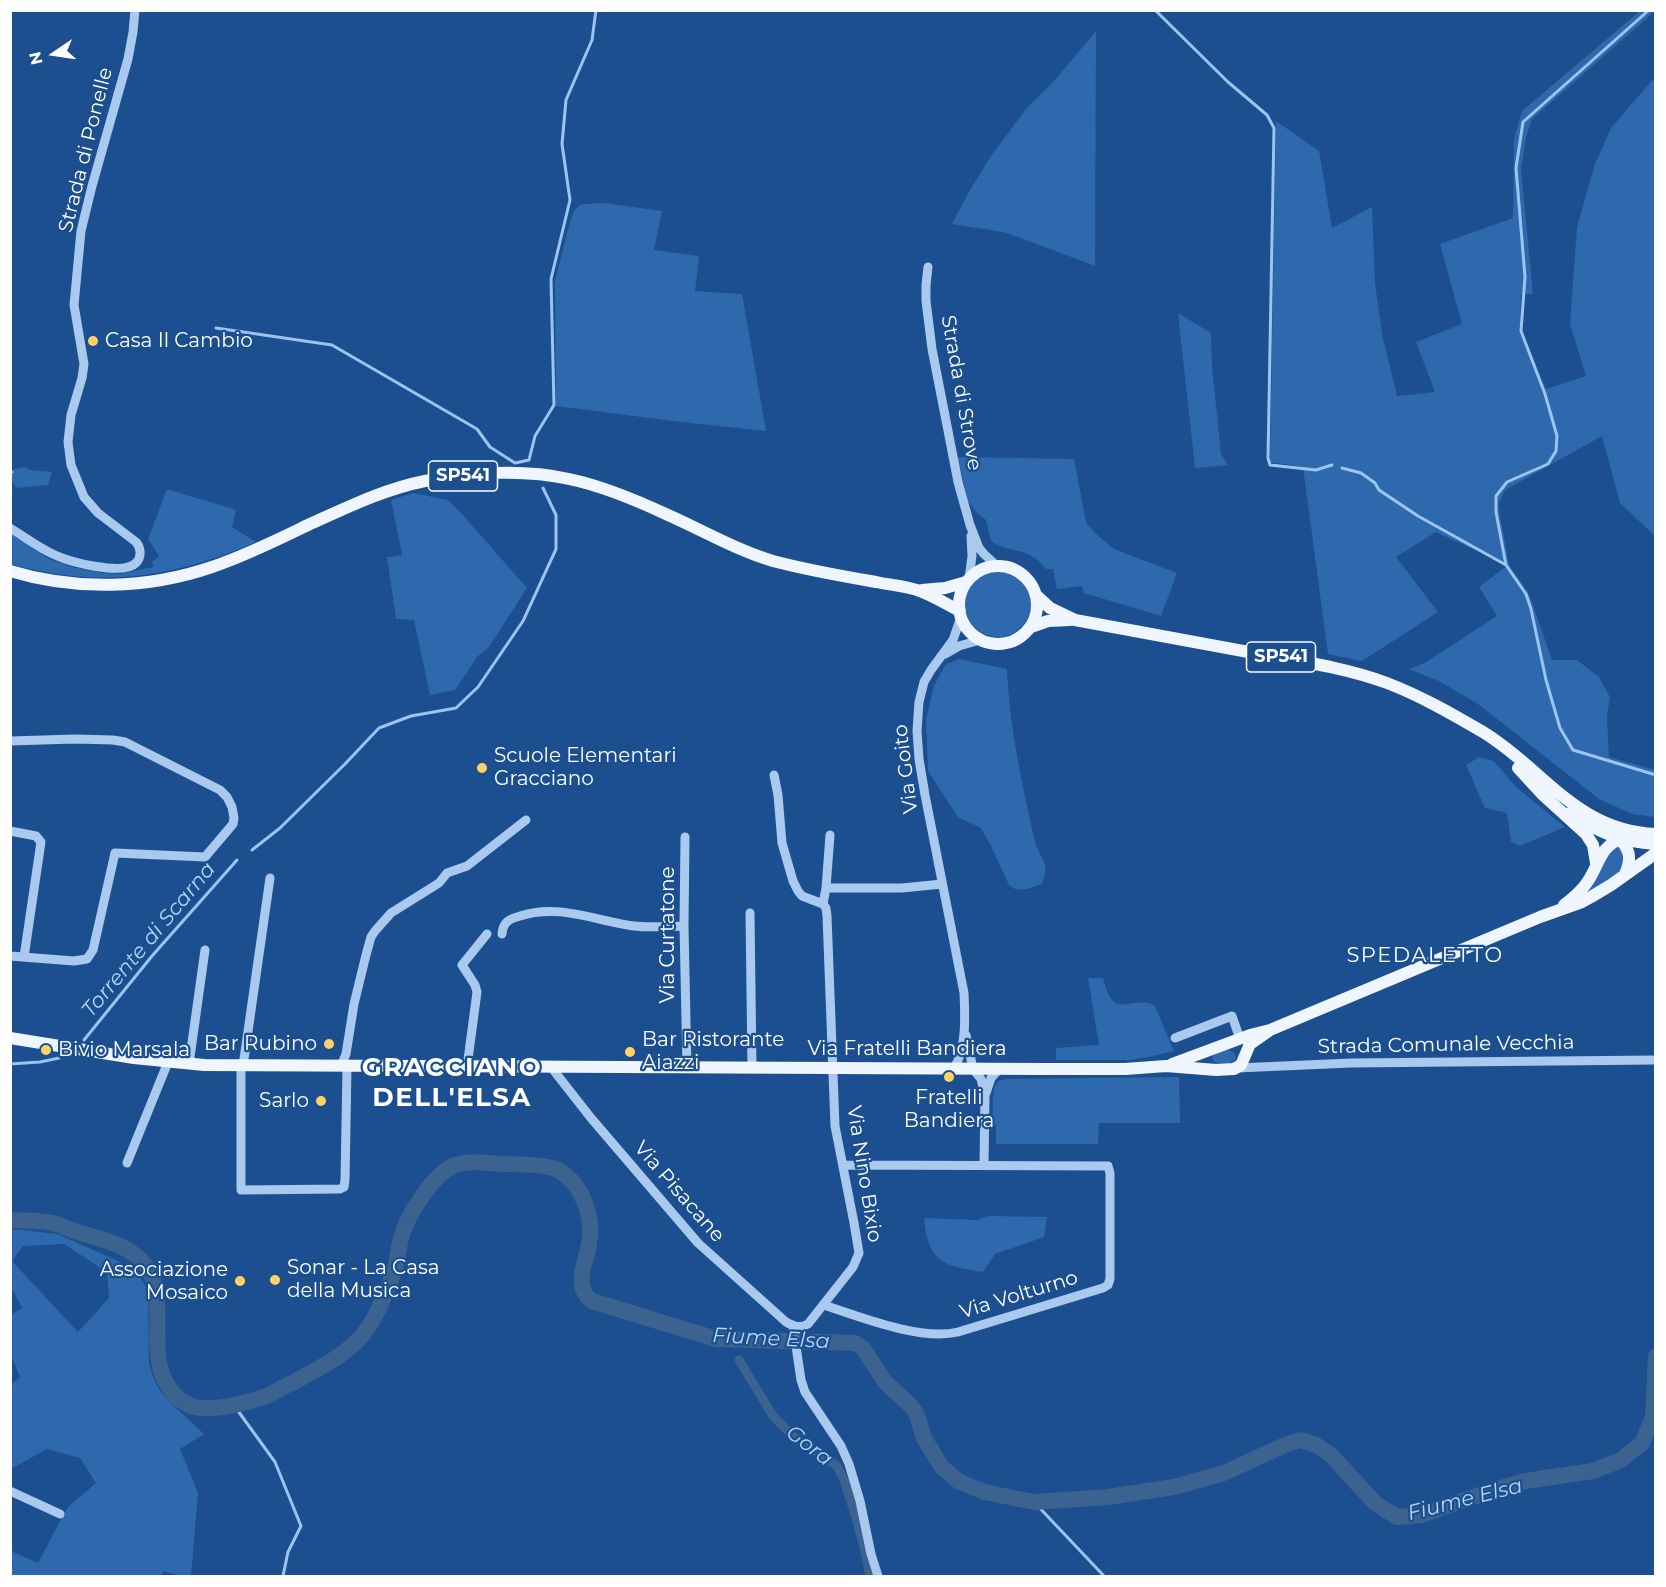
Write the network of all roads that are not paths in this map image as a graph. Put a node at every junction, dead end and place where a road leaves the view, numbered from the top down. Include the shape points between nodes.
1 (135, 10) edge
2 (928, 267) dead end
3 (970, 525) junction
4 (10, 528) edge
5 (997, 566) junction
6 (10, 571) edge
7 (967, 580) junction
8 (917, 590) junction
9 (1036, 596) junction
10 (960, 614) junction
11 (1075, 620) junction
12 (1031, 627) junction
13 (980, 640) junction
14 (943, 655) junction
15 (1475, 729) junction
16 (10, 741) edge
17 (1518, 768) junction
18 (774, 775) dead end
19 (1570, 801) junction
20 (525, 820) dead end
21 (10, 831) edge
22 (1656, 834) edge
23 (830, 835) dead end
24 (685, 837) dead end
25 (1620, 838) junction
26 (1656, 842) edge
27 (1656, 853) edge
28 (1596, 863) junction
29 (1625, 875) junction
30 (270, 878) dead end
31 (942, 884) junction
32 (826, 888) junction
33 (823, 904) junction
34 (1556, 911) junction
35 (750, 913) dead end
36 (684, 926) junction
37 (487, 934) dead end
38 (502, 934) dead end
39 (205, 950) dead end
40 (10, 956) edge
41 (24, 957) junction
42 (964, 1027) junction
43 (1270, 1030) junction
44 (10, 1038) edge
45 (1174, 1038) dead end
46 (1237, 1040) junction
47 (1208, 1052) junction
48 (1656, 1060) edge
49 (168, 1062) junction
50 (1240, 1063) junction
51 (189, 1064) junction
52 (242, 1066) junction
53 (344, 1066) junction
54 (1166, 1066) junction
55 (467, 1067) junction
56 (551, 1067) junction
57 (687, 1068) junction
58 (752, 1068) junction
59 (832, 1068) junction
60 (953, 1068) junction
61 (973, 1069) junction
62 (999, 1069) junction
63 (1212, 1070) junction
64 (985, 1095) junction
65 (127, 1164) dead end
66 (984, 1165) junction
67 (844, 1166) junction
68 (824, 1305) junction
69 (793, 1326) junction
70 (10, 1491) edge
71 (60, 1514) dead end
72 (878, 1576) edge

1 - 4 street, Strada di Ponelle via 128,59 81,231 74,309 84,364 68,442 71,465 84,497 136,542 140,556 126,567 81,563 51,553
2 - 3 street, Strada di Strove via 932,349
3 - 5 street, Strada di Strove via 981,551
3 - 7 street, Strada di Strove via 972,556
5 - 7 main road, SP541 via 980,570
5 - 9 main road, SP541 via 1022,574
6 - 8 main road, SP541 via 102,585 171,578 230,560 402,487 449,477 524,474 564,478 602,488 772,560
7 - 8 main road, SP541 via 938,589
7 - 10 main road via 959,601
8 - 10 main road, SP541 via 940,599
9 - 11 main road, SP541
9 - 12 main road via 1038,607
10 - 13 main road, SP541 via 966,627
10 - 14 street, Via Goito via 953,640
11 - 12 main road, SP541 via 1048,621
11 - 15 main road, SP541 via 1359,674 1429,701
12 - 13 main road, SP541 via 1023,636 1002,644
13 - 14 street, Via Goito
14 - 31 street, Via Goito via 924,682 916,726
15 - 17 main road, SP541
15 - 19 main road, SP541 via 1496,741
16 - 41 street via 121,741 218,788 227,797 234,818 232,827 205,857 115,853 89,958 74,961
17 - 25 main road, SP541 via 1583,822
17 - 28 main road via 1584,831 1593,845
18 - 33 street via 782,843 793,881 802,896
19 - 22 main road, SP541 via 1606,824
19 - 25 main road via 1585,818
20 - 53 street via 471,863 447,873 439,883 391,914 375,931 354,1004
21 - 41 street via 36,836 41,842
23 - 32 street, Via Nino Bixio
24 - 36 street, Via Curtatone
25 - 26 main road, SP541
25 - 28 main road, Via Fratelli Bandiera
25 - 29 main road via 1630,859
27 - 29 main road, Via Fratelli Bandiera
28 - 34 main road, Via Fratelli Bandiera via 1584,887
29 - 34 main road, Via Fratelli Bandiera via 1582,902
30 - 52 street
31 - 32 street
31 - 42 street, Via Goito via 964,993
32 - 33 street, Via Nino Bixio
33 - 59 street, Via Nino Bixio via 827,913
34 - 43 main road, Via Fratelli Bandiera
35 - 58 street
36 - 38 street via 634,926 575,913 542,912 508,921
36 - 57 street, Via Curtatone
37 - 55 street via 462,965 477,992
39 - 51 street
40 - 41 street
42 - 60 street, Via Goito via 961,1055
42 - 61 street, Via Goito
43 - 46 main road, Via Fratelli Bandiera
43 - 50 main road, Via Fratelli Bandiera via 1250,1044
44 - 49 main road, Via Fratelli Bandiera
45 - 46 street via 1232,1016
46 - 47 main road, Via Fratelli Bandiera
46 - 50 main road
47 - 54 main road, Via Fratelli Bandiera
47 - 63 main road
48 - 50 street, Strada Comunale Vecchia
49 - 51 main road, Via Fratelli Bandiera
49 - 65 street
50 - 63 main road, Via Fratelli Bandiera
51 - 52 main road, Via Fratelli Bandiera
52 - 53 main road, Via Fratelli Bandiera
52 - 53 street via 242,1190 343,1188
53 - 55 main road, Via Fratelli Bandiera
54 - 62 main road, Via Fratelli Bandiera
54 - 63 main road, Via Fratelli Bandiera
55 - 56 main road, Via Fratelli Bandiera
56 - 57 main road, Via Fratelli Bandiera
56 - 69 street, Via Pisacane via 698,1243
57 - 58 main road, Via Fratelli Bandiera
58 - 59 main road, Via Fratelli Bandiera
59 - 60 main road, Via Fratelli Bandiera
59 - 67 street, Via Nino Bixio via 836,1133
60 - 61 main road, Via Fratelli Bandiera
61 - 62 main road, Via Fratelli Bandiera
61 - 64 street, Via Goito via 980,1077
62 - 64 street
64 - 66 street
66 - 67 street
66 - 68 street, Via Volturno via 1109,1167 1109,1283 945,1334 914,1331
67 - 68 street, Via Nino Bixio via 859,1253
68 - 69 street, Via Nino Bixio via 806,1326
69 - 72 street via 806,1395 841,1446 851,1469
70 - 71 street

